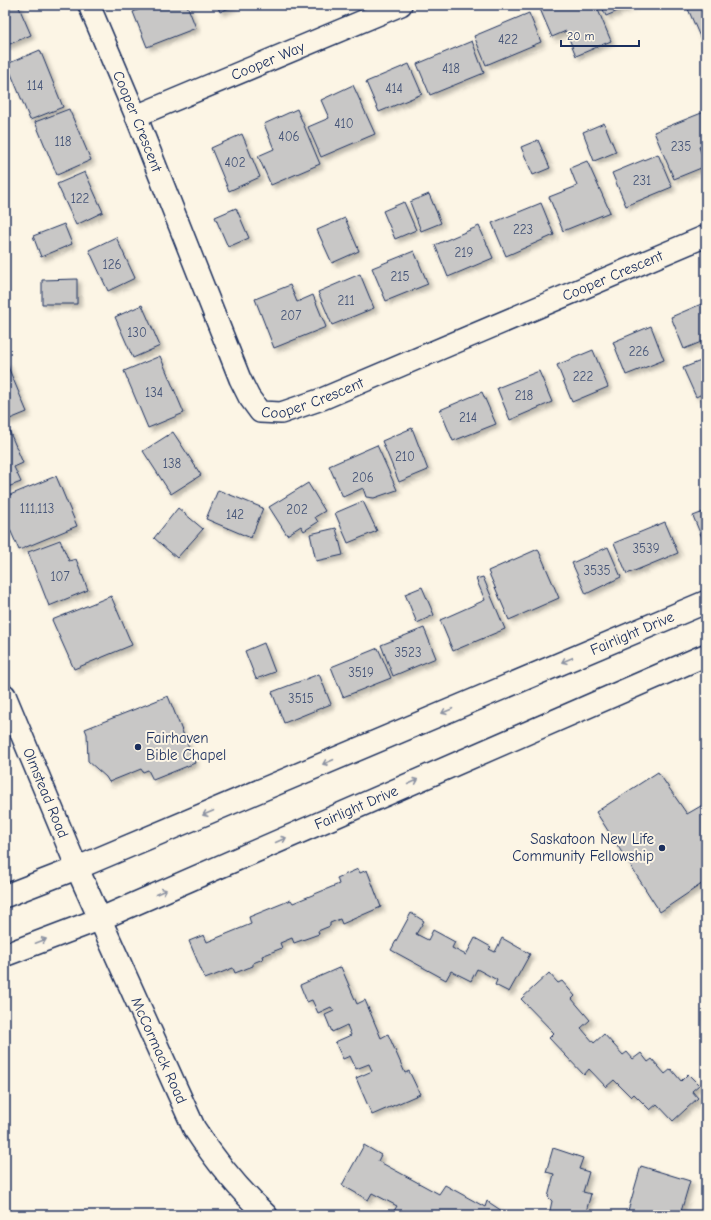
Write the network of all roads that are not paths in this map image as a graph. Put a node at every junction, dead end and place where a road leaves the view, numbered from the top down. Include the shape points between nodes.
1 (89, 5) edge
2 (401, 5) edge
3 (136, 116) junction
4 (706, 236) edge
5 (706, 602) edge
6 (706, 655) edge
7 (5, 695) edge
8 (77, 868) junction
9 (5, 896) edge
10 (100, 918) junction
11 (5, 955) edge
12 (266, 1215) edge

1 - 3 street, Cooper Crescent
2 - 3 street, Cooper Way
3 - 4 street, Cooper Crescent via 240,379 249,398 260,412 281,413 322,399
5 -> 8 main road, Fairlight Drive
10 -> 6 main road, Fairlight Drive
7 - 8 street, Olmstead Road
8 - 9 main road, Fairlight Drive
8 - 10 main road, McCormack Road
11 -> 10 main road, Fairlight Drive
10 - 12 main road, McCormack Road via 194,1128 228,1174

